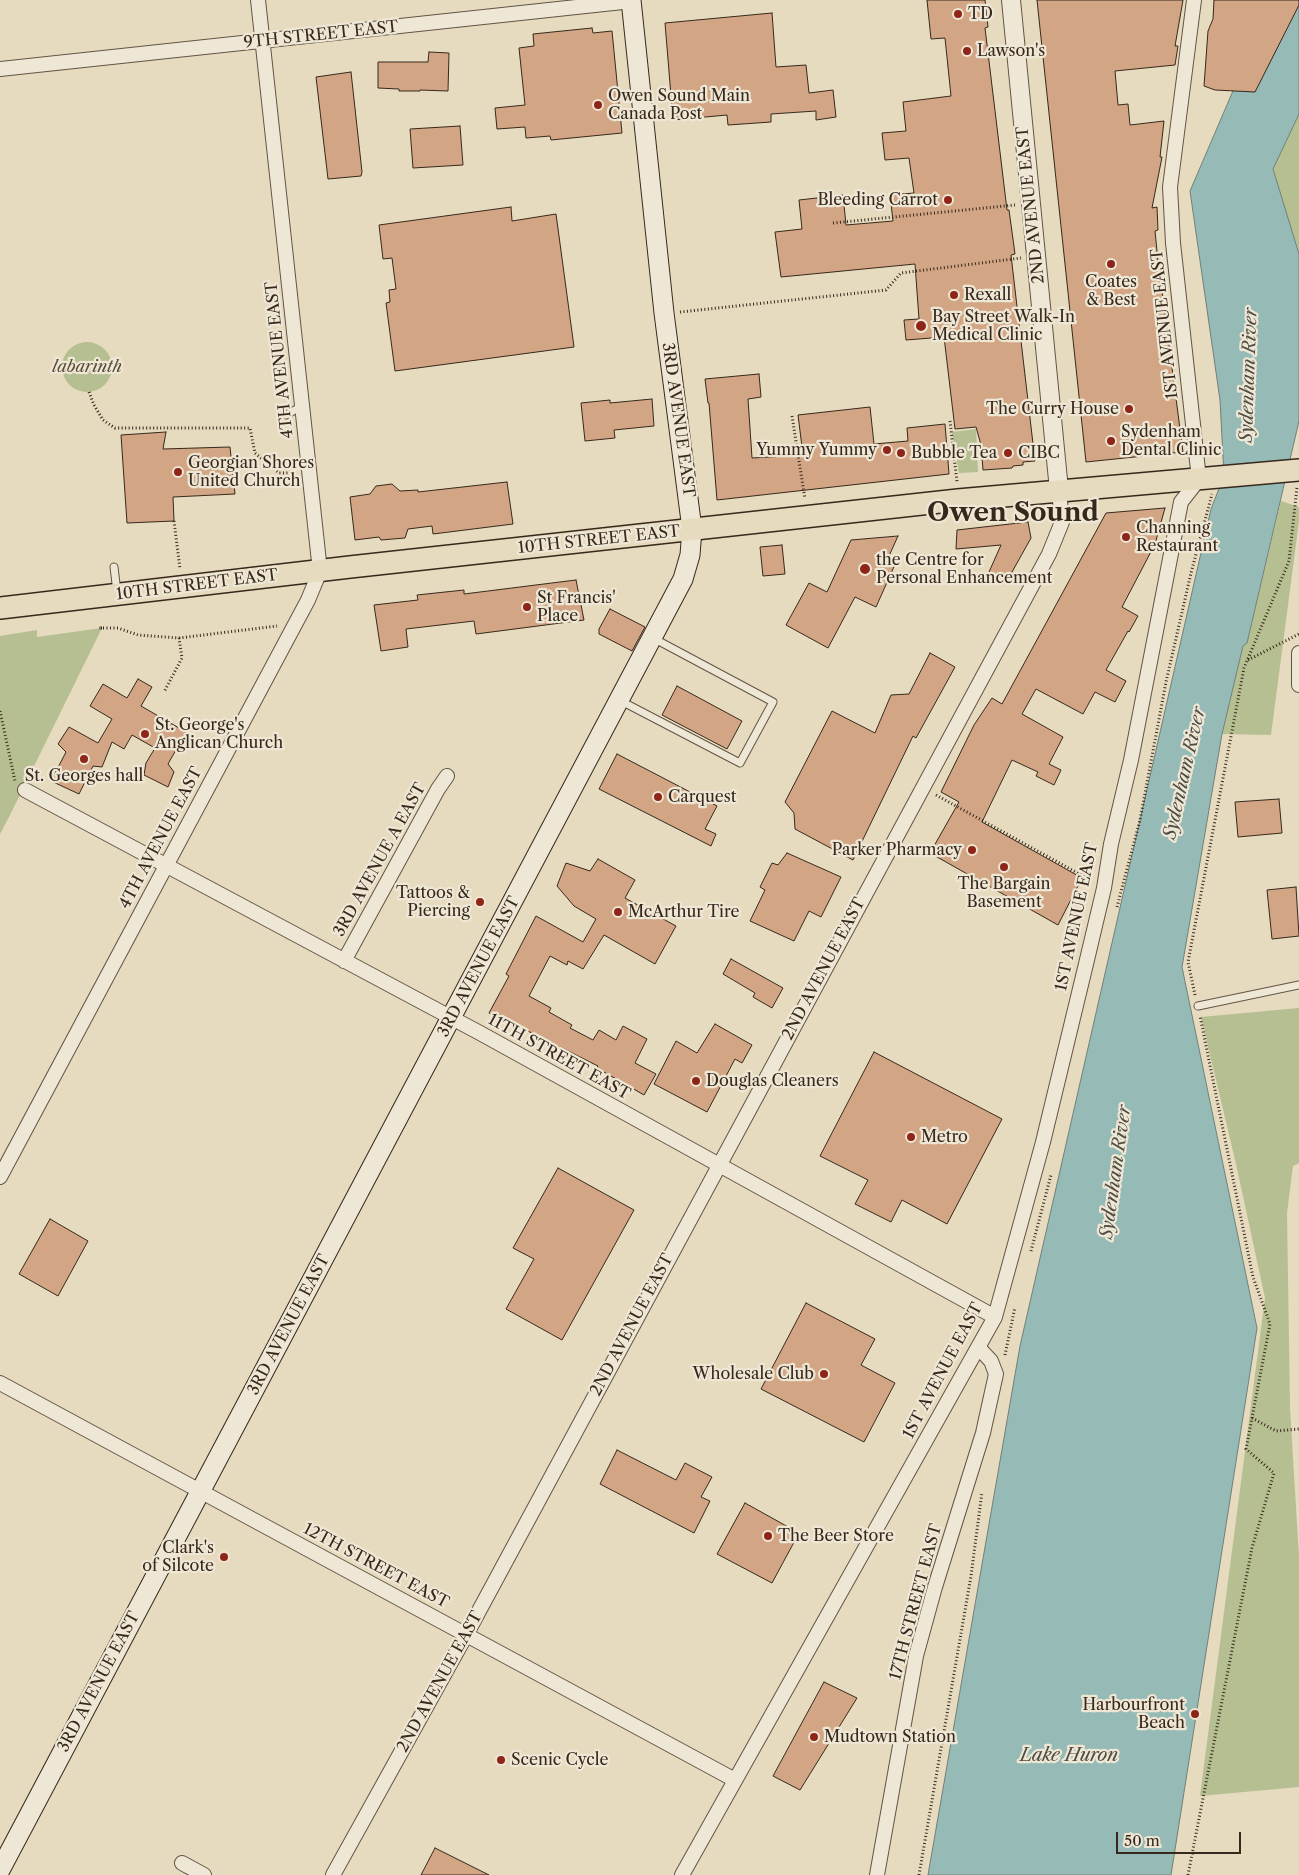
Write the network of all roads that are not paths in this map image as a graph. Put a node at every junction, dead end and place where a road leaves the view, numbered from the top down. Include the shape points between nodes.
1 (258, 0) edge
2 (635, 0) edge
3 (1010, 0) edge
4 (1194, 0) edge
5 (263, 41) junction
6 (0, 70) edge
7 (302, 406) junction
8 (286, 415) dead end
9 (1299, 470) edge
10 (1199, 479) junction
11 (1059, 490) junction
12 (692, 529) junction
13 (114, 567) dead end
14 (320, 571) junction
15 (118, 594) junction
16 (0, 608) edge
17 (653, 638) junction
18 (1299, 653) edge
19 (1299, 686) edge
20 (620, 700) junction
21 (447, 776) dead end
22 (24, 790) road end
23 (166, 866) junction
24 (344, 961) junction
25 (1299, 985) edge
26 (1198, 1006) road end
27 (452, 1019) junction
28 (719, 1164) junction
29 (0, 1177) edge
30 (995, 1317) junction
31 (978, 1347) junction
32 (0, 1383) edge
33 (200, 1491) junction
34 (466, 1635) junction
35 (735, 1780) junction
36 (182, 1863) dead end
37 (0, 1870) edge
38 (204, 1875) edge
39 (333, 1875) edge
40 (682, 1875) edge
41 (877, 1875) edge

1 - 5 street, 4TH AVENUE EAST
2 - 5 street, 9TH STREET EAST
2 - 12 main road, 3RD AVENUE EAST via 664,313
3 - 11 street, 2ND AVENUE EAST
4 - 10 street, 1ST AVENUE EAST via 1170,187
5 - 6 street, 9TH STREET EAST
5 - 7 street, 4TH AVENUE EAST
7 - 8 lane
7 - 14 street, 4TH AVENUE EAST
9 - 10 main road, 10TH STREET EAST
10 - 11 main road, 10TH STREET EAST
10 - 30 street, 1ST AVENUE EAST via 1182,502 1104,888 1043,1142
11 - 12 main road, 10TH STREET EAST
11 - 28 street, 2ND AVENUE EAST via 1062,522 1049,554
12 - 14 main road, 10TH STREET EAST
12 - 17 main road, 3RD AVENUE EAST via 690,555 683,579
13 - 15 lane
14 - 15 main road, 10TH STREET EAST
14 - 23 street, 4TH AVENUE EAST via 308,600
15 - 16 main road, 10TH STREET EAST
17 - 20 main road, 3RD AVENUE EAST
17 - 20 lane via 773,702 740,763
18 - 19 street
20 - 27 main road, 3RD AVENUE EAST
21 - 24 street, 3RD AVENUE A EAST
22 - 23 street, 11TH STREET EAST
23 - 24 street, 11TH STREET EAST
23 - 29 street, 4TH AVENUE EAST
24 - 27 street, 11TH STREET EAST
25 - 26 lane
27 - 28 street, 11TH STREET EAST
27 - 33 main road, 3RD AVENUE EAST
28 - 30 street, 11TH STREET EAST
28 - 34 street, 2ND AVENUE EAST
30 - 31 street, 1ST AVENUE EAST
31 - 35 street, 1ST AVENUE EAST
31 - 41 street, 17TH STREET EAST via 991,1361 996,1374 983,1433 916,1656
32 - 33 street, 12TH STREET EAST
33 - 34 street, 12TH STREET EAST
33 - 37 main road, 3RD AVENUE EAST
34 - 35 street, 12TH STREET EAST
34 - 39 street, 2ND AVENUE EAST
35 - 40 street, 1ST AVENUE EAST
36 - 38 street

